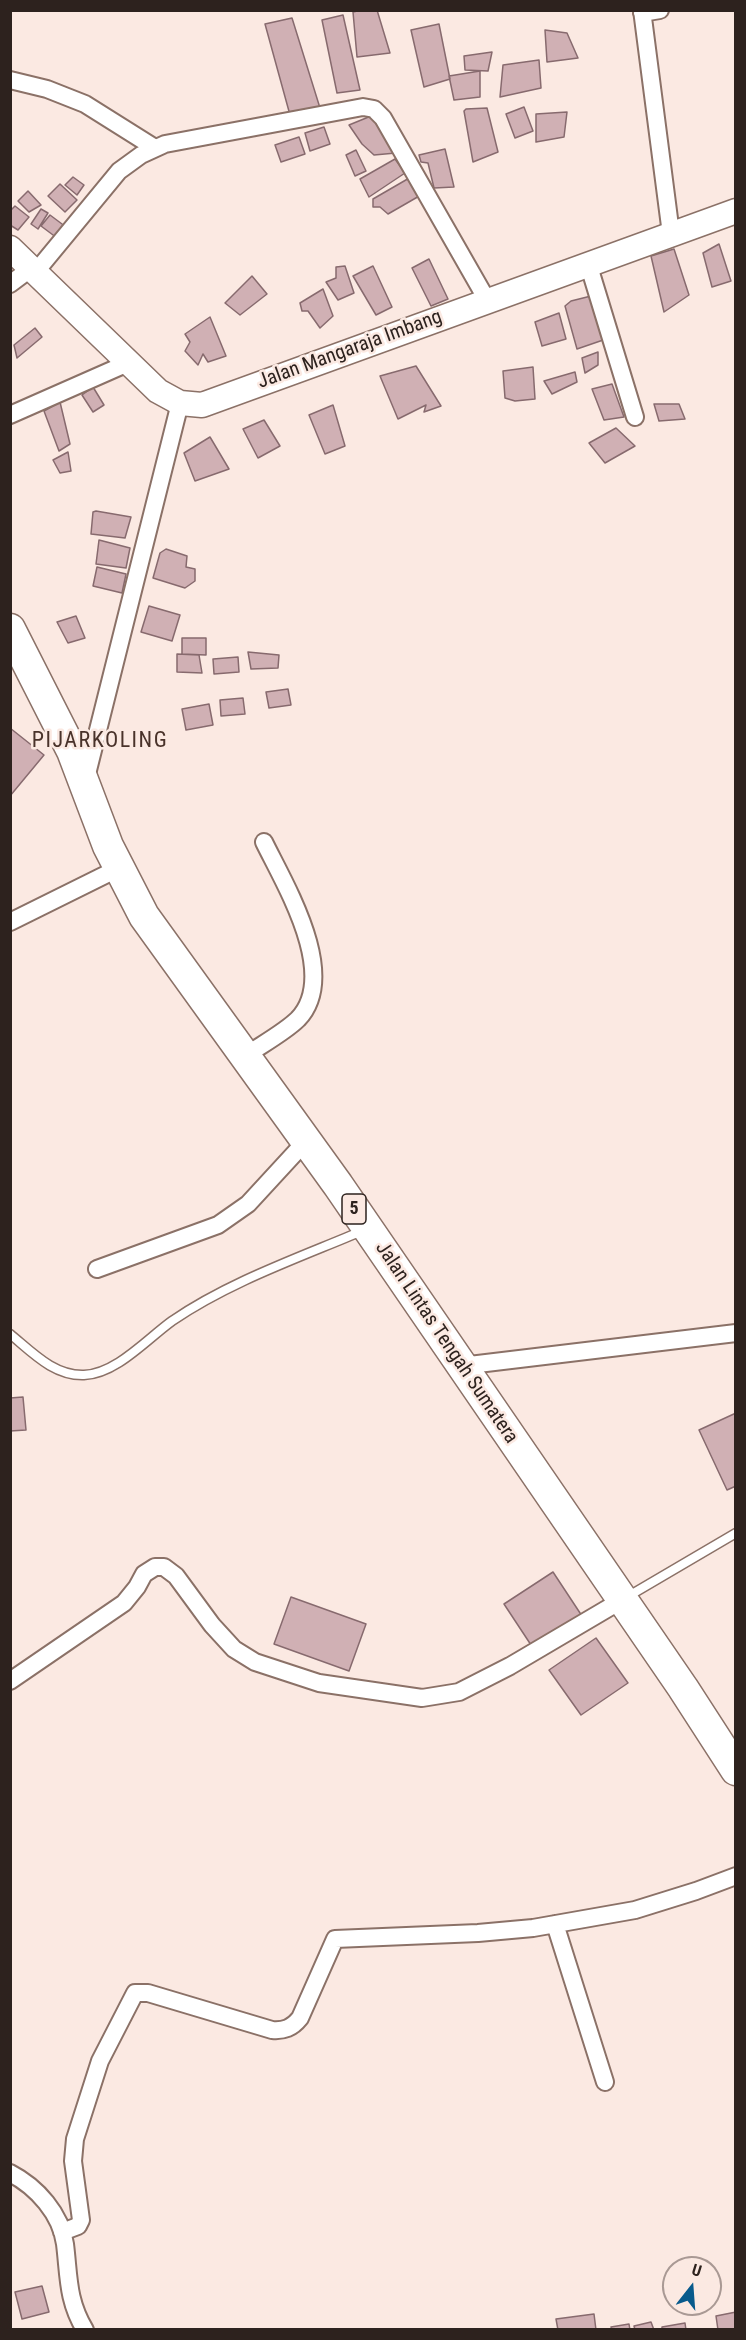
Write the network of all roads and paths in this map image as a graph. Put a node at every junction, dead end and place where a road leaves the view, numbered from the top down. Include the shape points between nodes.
1 (660, 10) edge
2 (642, 12) edge
3 (10, 80) edge
4 (155, 148) junction
5 (735, 211) edge
6 (671, 234) junction
7 (10, 248) edge
8 (588, 263) junction
9 (32, 271) junction
10 (10, 284) edge
11 (487, 300) junction
12 (128, 363) junction
13 (180, 403) junction
14 (10, 415) edge
15 (635, 417) dead end
16 (10, 629) edge
17 (84, 784) junction
18 (264, 842) dead end
19 (119, 868) junction
20 (10, 922) edge
21 (245, 1056) junction
22 (306, 1141) junction
23 (368, 1229) junction
24 (97, 1269) dead end
25 (735, 1333) edge
26 (10, 1335) edge
27 (461, 1366) junction
28 (735, 1533) edge
29 (622, 1600) junction
30 (10, 1681) edge
31 (735, 1770) edge
32 (735, 1876) edge
33 (555, 1924) junction
34 (605, 2082) dead end
35 (10, 2173) edge
36 (62, 2232) junction
37 (85, 2330) edge

1 - 2 street
2 - 6 street
3 - 4 street via 85,104
4 - 9 street via 118,171
4 - 11 street via 363,107 374,110 383,118
5 - 6 street, Jalan Mangaraja Imbang
6 - 8 street, Jalan Mangaraja Imbang
7 - 9 street
8 - 11 street, Jalan Mangaraja Imbang
8 - 15 street
9 - 10 street
9 - 12 street
11 - 13 street, Jalan Mangaraja Imbang via 202,405
12 - 13 street via 158,391
12 - 14 street
13 - 17 street
16 - 17 highway, Jalan Lintas Tengah Sumatera / 5 via 72,751
17 - 19 highway, Jalan Lintas Tengah Sumatera / 5
18 - 21 street via 300,916 313,963 314,988 298,1020
19 - 20 street
19 - 21 highway, Jalan Lintas Tengah Sumatera / 5 via 144,916
21 - 22 highway, Jalan Lintas Tengah Sumatera / 5
22 - 23 highway, Jalan Lintas Tengah Sumatera / 5
22 - 24 street via 248,1204 218,1225
23 - 26 lane via 230,1287 173,1320 102,1373 69,1375 48,1365
23 - 27 highway, Jalan Lintas Tengah Sumatera / 5
25 - 27 street
27 - 29 highway, Jalan Lintas Tengah Sumatera / 5
28 - 29 lane
29 - 30 street via 459,1692 422,1698 319,1683 255,1662 234,1649 176,1576 164,1567 155,1567 144,1574 123,1603
29 - 31 highway, Jalan Lintas Tengah Sumatera / 5
32 - 33 street via 635,1910
33 - 34 street
33 - 36 street via 478,1933 335,1939 300,2018 284,2030 272,2030 148,1993 135,1993 100,2061 84,2106 72,2152 81,2220 78,2226
35 - 36 street via 47,2203
36 - 37 street via 66,2276

